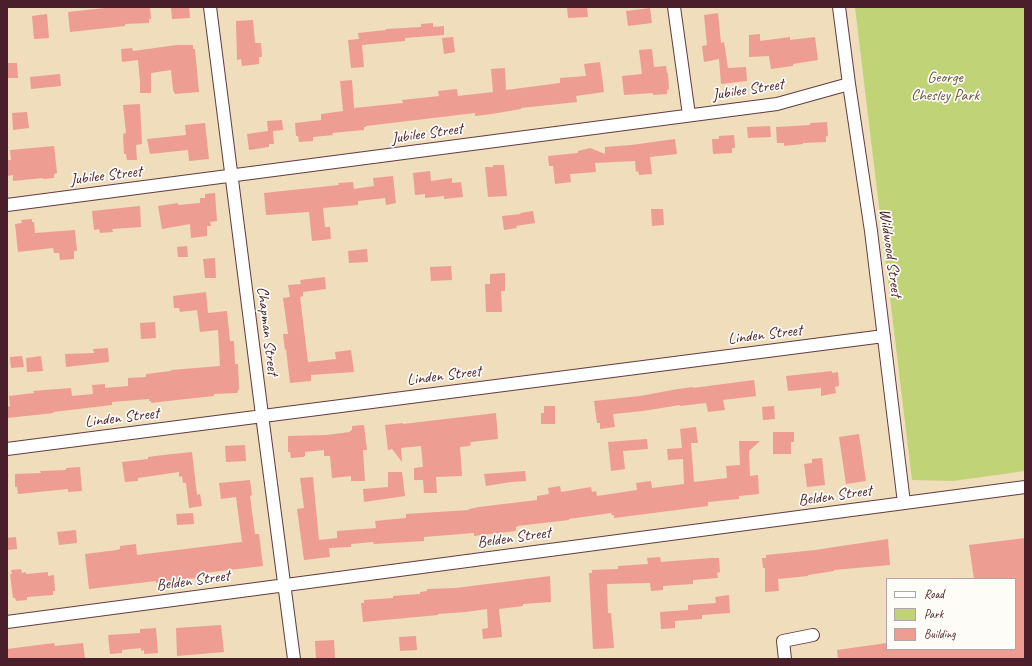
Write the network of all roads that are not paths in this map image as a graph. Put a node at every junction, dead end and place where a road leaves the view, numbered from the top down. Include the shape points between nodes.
1 (210, 7) edge
2 (674, 7) edge
3 (839, 7) edge
4 (849, 84) junction
5 (689, 115) junction
6 (231, 176) junction
7 (7, 204) edge
8 (884, 336) junction
9 (262, 416) junction
10 (7, 449) edge
11 (1025, 487) edge
12 (904, 503) junction
13 (285, 585) junction
14 (7, 622) edge
15 (813, 635) dead end
16 (294, 659) edge
17 (785, 659) edge

1 - 6 street, Chapman Street
2 - 5 street
3 - 4 street, Wildwood Street
4 - 5 street, Jubilee Street via 777,104
4 - 8 street, Wildwood Street
5 - 6 street, Jubilee Street
6 - 7 street, Jubilee Street
6 - 9 street, Chapman Street
8 - 9 street, Linden Street
8 - 12 street, Wildwood Street
9 - 10 street, Linden Street
9 - 13 street, Chapman Street
11 - 12 street, Belden Street
12 - 13 street, Belden Street
13 - 14 street, Belden Street
13 - 16 street, Chapman Street
15 - 17 street via 783,641

